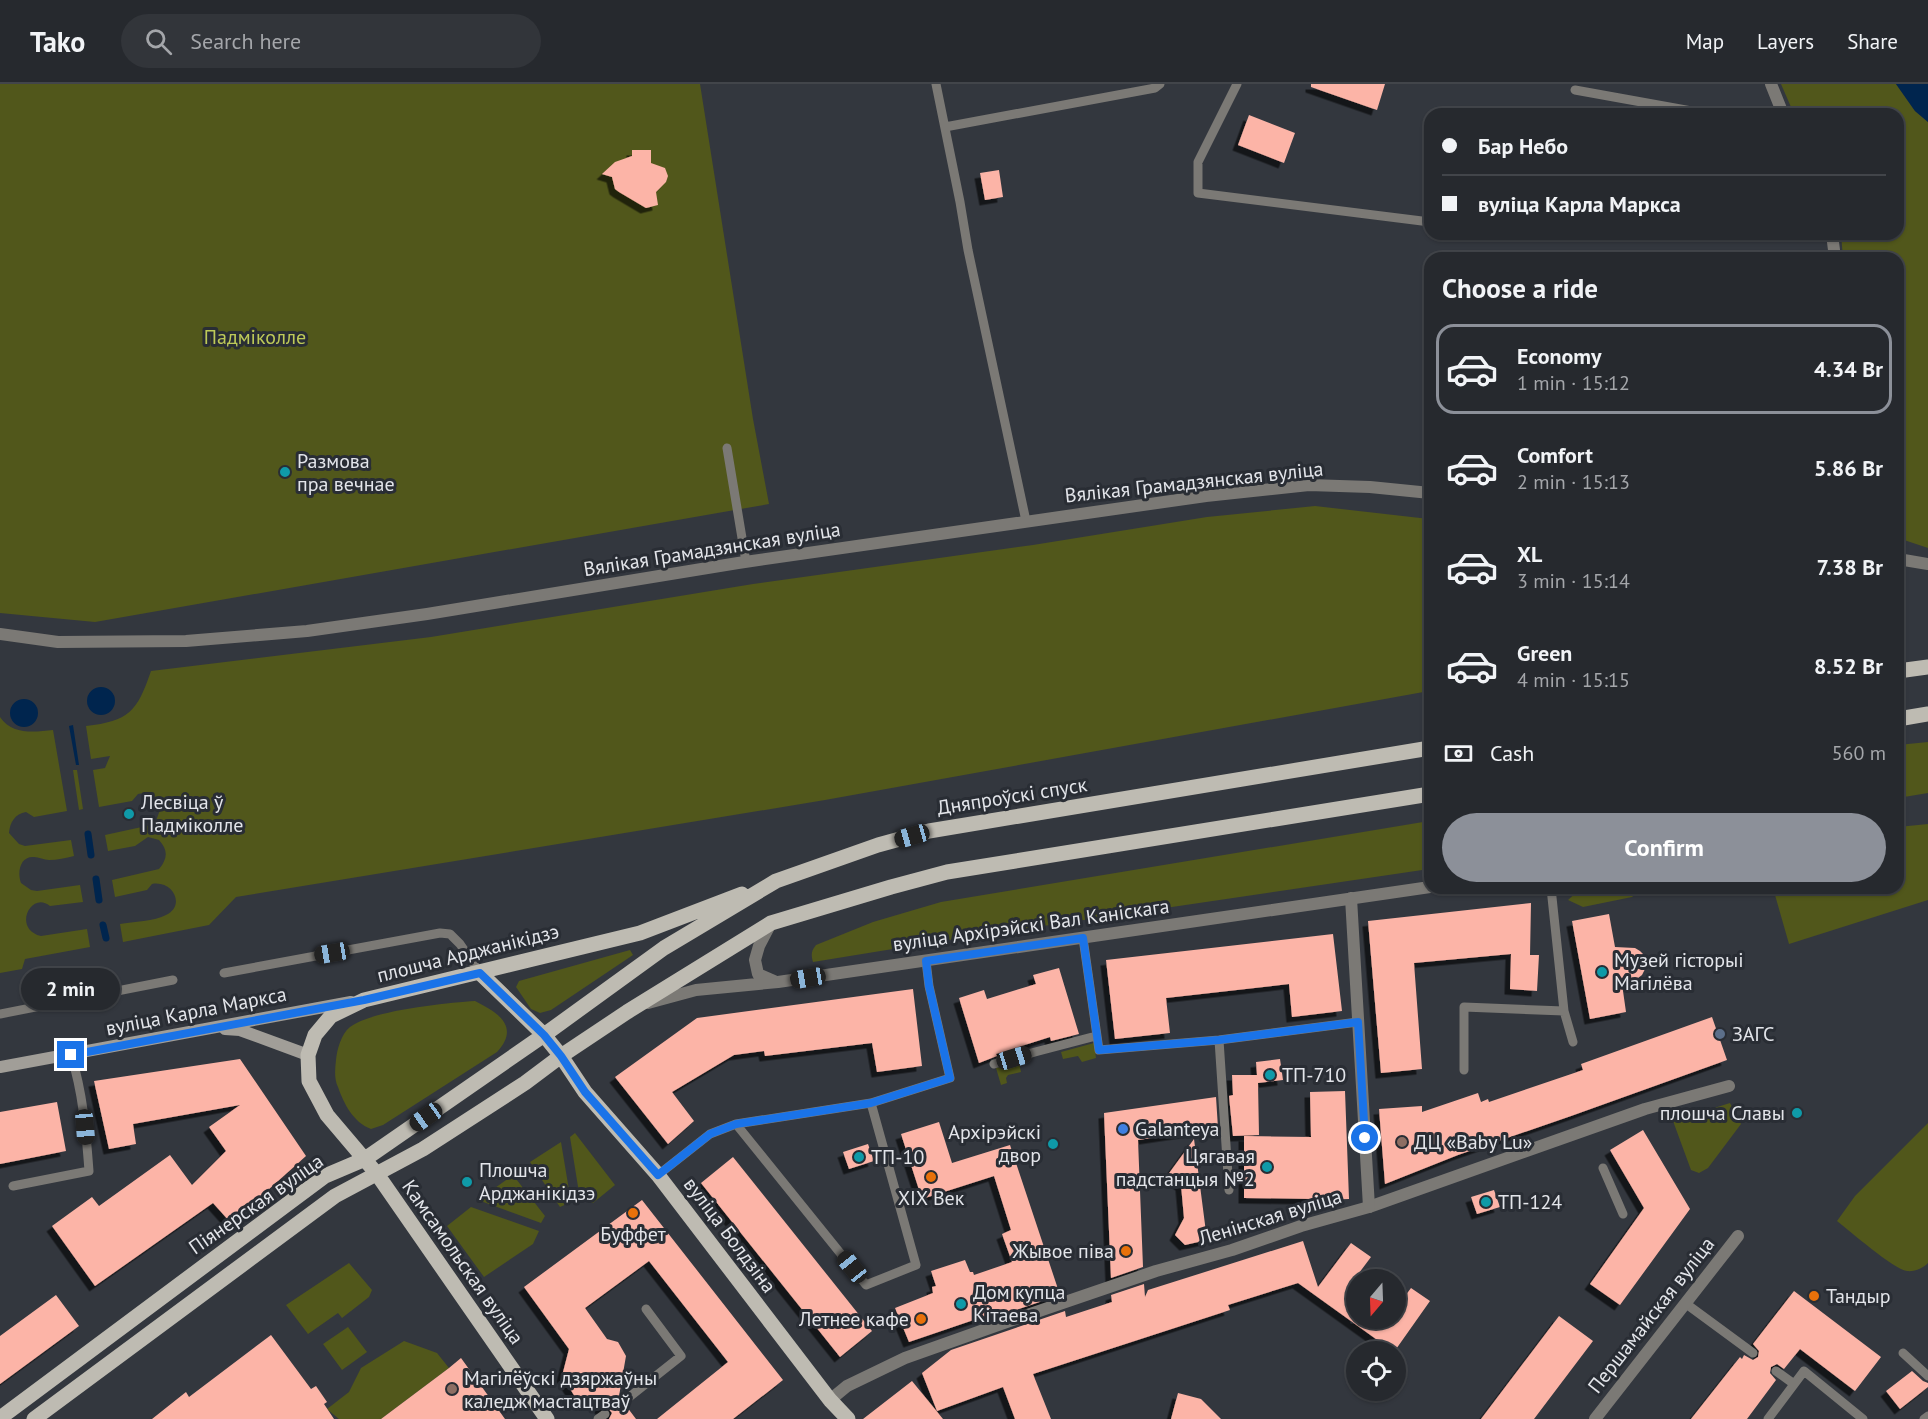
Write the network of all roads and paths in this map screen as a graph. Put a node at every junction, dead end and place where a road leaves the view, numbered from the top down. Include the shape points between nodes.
1 (936, 84) edge
2 (1160, 84) edge
3 (1237, 84) edge
4 (1771, 84) edge
5 (1575, 90) dead end
6 (1675, 108) edge
7 (1781, 108) edge
8 (945, 127) junction
9 (1424, 221) edge
10 (727, 448) dead end
11 (1424, 492) edge
12 (1026, 521) junction
13 (1904, 560) edge
14 (746, 562) junction
15 (1928, 564) edge
16 (0, 634) edge
17 (1928, 667) edge
18 (1904, 670) edge
19 (1928, 714) edge
20 (1904, 718) edge
21 (1424, 749) edge
22 (1424, 795) edge
23 (776, 881) junction
24 (1424, 888) edge
25 (1552, 894) edge
26 (1351, 898) junction
27 (771, 923) junction
28 (1083, 938) junction
29 (926, 961) junction
30 (224, 973) dead end
31 (480, 973) junction
32 (173, 980) dead end
33 (778, 982) junction
34 (364, 1000) junction
35 (639, 1005) junction
36 (1564, 1011) junction
37 (0, 1014) edge
38 (1358, 1022) junction
39 (212, 1028) junction
40 (544, 1035) junction
41 (1096, 1036) junction
42 (1219, 1040) junction
43 (1573, 1042) dead end
44 (71, 1055) junction
45 (308, 1055) junction
46 (561, 1056) junction
47 (994, 1065) dead end
48 (0, 1067) edge
49 (1464, 1070) dead end
50 (1729, 1086) dead end
51 (871, 1103) junction
52 (736, 1124) junction
53 (365, 1159) junction
54 (1603, 1168) dead end
55 (377, 1174) junction
56 (658, 1175) junction
57 (13, 1185) dead end
58 (1229, 1190) dead end
59 (1369, 1207) junction
60 (1623, 1214) dead end
61 (1738, 1236) dead end
62 (1685, 1303) junction
63 (646, 1309) dead end
64 (1752, 1353) dead end
65 (1903, 1353) dead end
66 (1776, 1371) dead end
67 (1928, 1376) edge
68 (1794, 1384) junction
69 (830, 1400) junction
70 (623, 1402) dead end
71 (1928, 1416) edge
72 (0, 1418) edge
73 (34, 1419) edge
74 (547, 1419) edge
75 (848, 1419) edge
76 (1595, 1419) edge
77 (1768, 1419) edge
78 (1863, 1419) edge
79 (1924, 1419) edge

1 - 8 lane
2 - 8 lane
3 - 9 lane via 1198,162 1198,193
4 - 7 street
5 - 6 lane
8 - 12 lane
10 - 14 lane
11 - 12 street, Вялікая Грамадзянская вуліца via 1309,485
12 - 14 street, Вялікая Грамадзянская вуліца
13 - 15 street
14 - 16 street, Вялікая Грамадзянская вуліца via 307,631 186,641 58,642
17 - 18 main road
19 - 20 main road
21 - 23 main road, Дняпроўскі спуск via 929,831
22 - 27 main road via 947,872
23 - 31 main road, плошча Арджанікідзэ via 640,933
23 - 40 main road, Дняпроўскі спуск via 664,948
24 - 26 street, вуліца Архірэйскі Вал Каніскага
25 - 36 lane
26 - 28 street, вуліца Архірэйскі Вал Каніскага
26 - 38 street
27 - 33 street via 755,960 758,974
27 - 35 main road
28 - 29 street, вуліца Архірэйскі Вал Каніскага
28 - 41 lane
29 - 33 street, вуліца Архірэйскі Вал Каніскага
29 - 51 lane via 950,1078
30 - 31 lane via 440,933 450,934 460,944
31 - 34 main road, плошча Арджанікідзэ
31 - 40 main road, вуліца Болдзіна
32 - 37 lane
33 - 35 street, вуліца Архірэйскі Вал Каніскага via 696,990
34 - 39 main road, вуліца Карла Маркса
34 - 45 main road, плошча Арджанікідзэ via 331,1016 315,1035
35 - 46 main road
36 - 43 lane
36 - 49 lane via 1464,1007
38 - 42 lane
38 - 59 street
39 - 44 main road, вуліца Карла Маркса
39 - 45 main road via 240,1030
40 - 46 main road, вуліца Болдзіна
40 - 53 main road, Піянерская вуліца
41 - 42 lane via 1099,1050
41 - 47 lane
42 - 58 lane
44 - 48 main road, вуліца Карла Маркса
44 - 57 lane via 84,1104 89,1171
45 - 53 main road via 309,1081 322,1107
46 - 55 main road, Піянерская вуліца via 423,1149
46 - 56 main road, вуліца Болдзіна via 585,1092
50 - 59 street, Ленінская вуліца via 1645,1108
51 - 52 lane
51 - 52 lane via 916,1265 866,1285
52 - 56 lane via 710,1134
53 - 55 main road, Камсамольская вуліца
53 - 72 main road, Піянерская вуліца via 325,1176
54 - 60 lane
55 - 73 main road, Піянерская вуліца via 308,1215
55 - 74 main road, Камсамольская вуліца
56 - 69 main road, вуліца Болдзіна
59 - 69 street, Ленінская вуліца via 1156,1271 926,1351 863,1377
61 - 62 street, Першамайская вуліца
62 - 64 lane
62 - 76 street, Першамайская вуліца
63 - 70 lane via 681,1356
65 - 67 lane
66 - 68 lane
68 - 77 lane
68 - 78 lane via 1804,1371
69 - 75 main road, вуліца Болдзіна
71 - 79 lane

